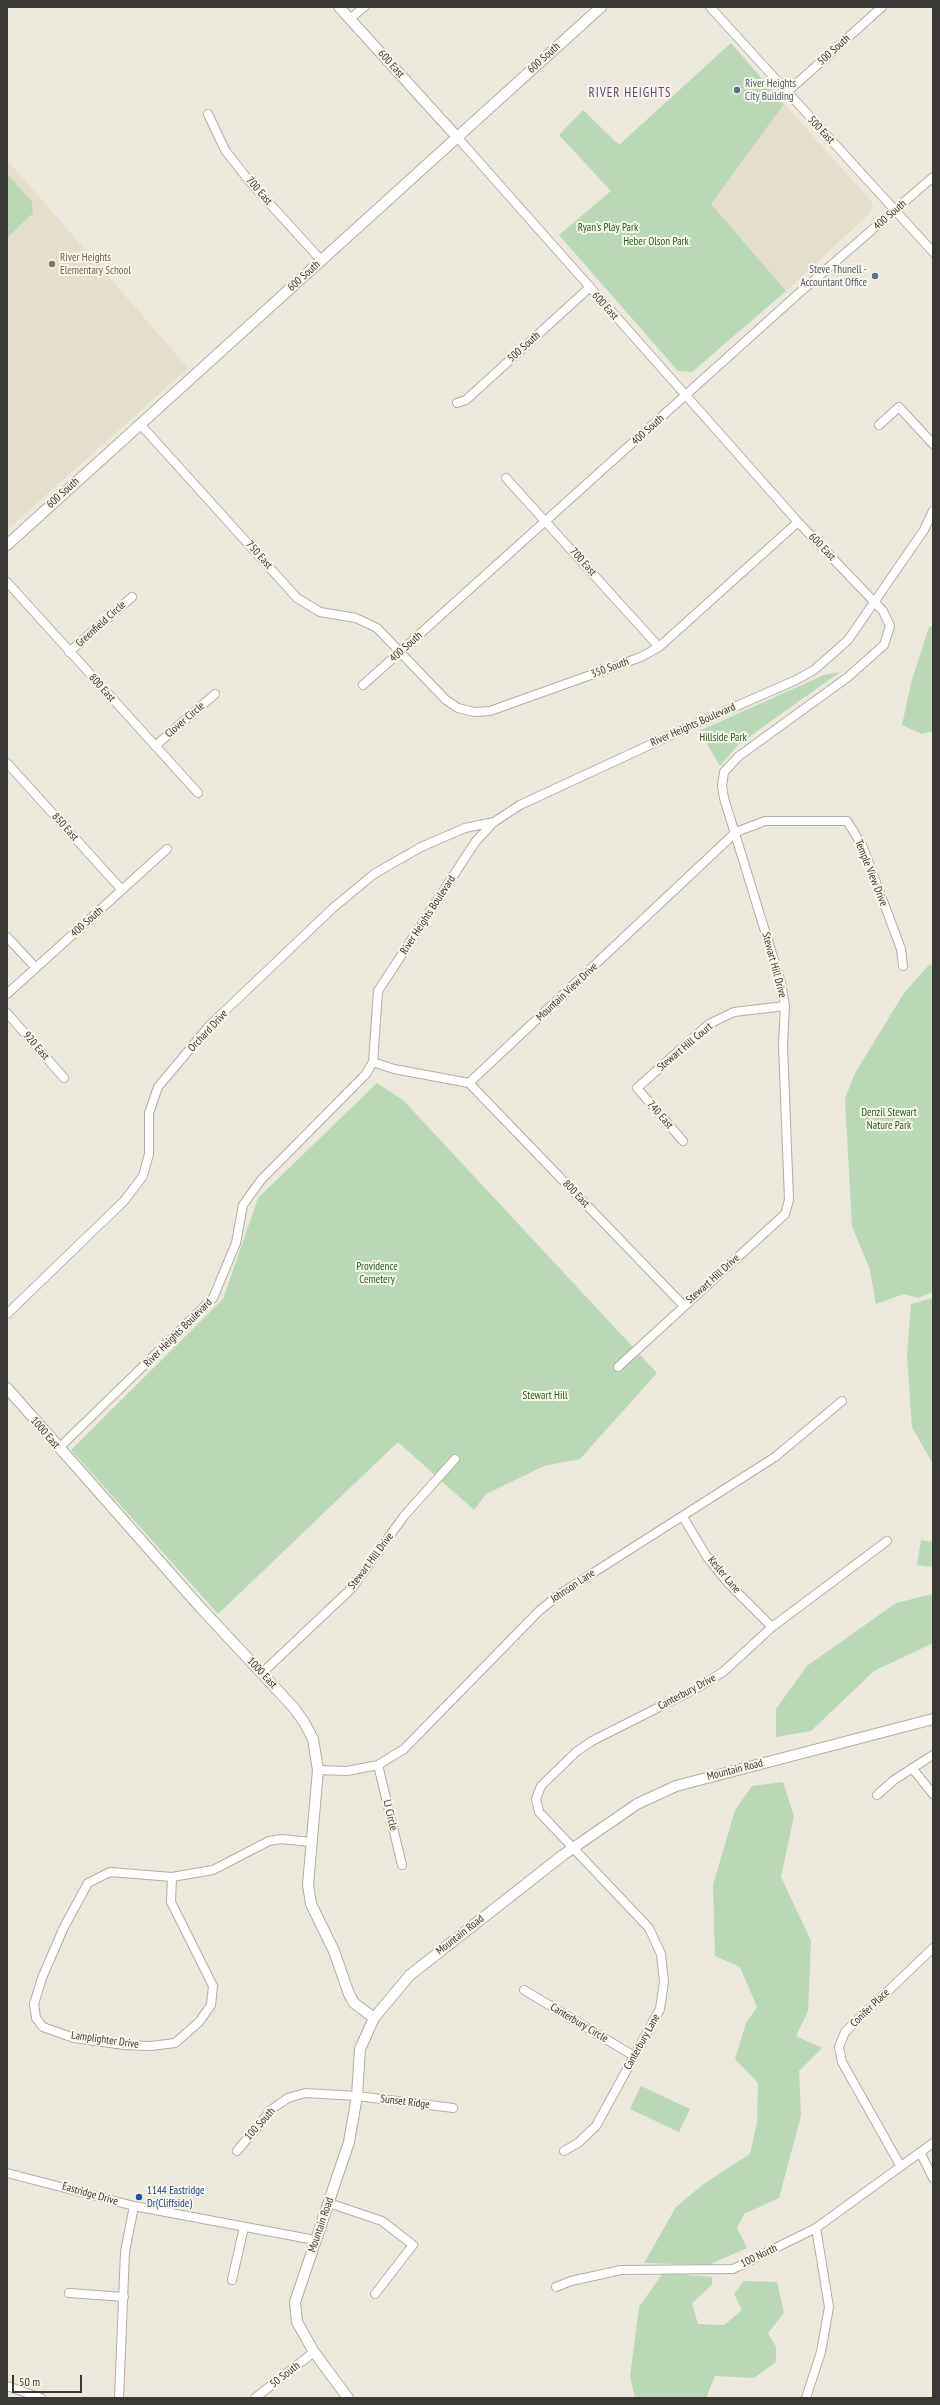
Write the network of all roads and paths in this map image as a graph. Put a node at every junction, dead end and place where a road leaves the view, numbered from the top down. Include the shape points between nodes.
1 (339, 7) edge
2 (364, 7) edge
3 (601, 7) edge
4 (710, 7) edge
5 (882, 7) edge
6 (350, 19) junction
7 (786, 93) junction
8 (208, 114) dead end
9 (457, 137) junction
10 (933, 177) edge
11 (896, 210) junction
12 (933, 252) edge
13 (321, 260) junction
14 (589, 288) junction
15 (686, 397) junction
16 (458, 403) dead end
17 (140, 424) junction
18 (879, 425) dead end
19 (933, 444) edge
20 (506, 478) dead end
21 (933, 511) edge
22 (546, 522) junction
23 (798, 522) junction
24 (7, 545) edge
25 (7, 582) edge
26 (132, 597) dead end
27 (876, 602) junction
28 (659, 647) junction
29 (401, 651) junction
30 (69, 652) junction
31 (363, 685) dead end
32 (215, 694) dead end
33 (155, 746) junction
34 (7, 763) edge
35 (198, 793) dead end
36 (494, 822) junction
37 (736, 832) junction
38 (167, 849) dead end
39 (122, 890) junction
40 (7, 937) edge
41 (903, 966) dead end
42 (36, 968) junction
43 (7, 994) edge
44 (785, 1006) junction
45 (7, 1013) edge
46 (372, 1062) junction
47 (64, 1078) dead end
48 (469, 1083) junction
49 (637, 1088) joint
50 (684, 1141) dead end
51 (684, 1306) junction
52 (7, 1314) edge
53 (618, 1367) dead end
54 (7, 1388) edge
55 (842, 1401) dead end
56 (59, 1448) junction
57 (455, 1459) dead end
58 (683, 1517) junction
59 (887, 1541) dead end
60 (772, 1627) junction
61 (262, 1674) junction
62 (933, 1719) edge
63 (933, 1755) edge
64 (378, 1765) junction
65 (912, 1768) junction
66 (318, 1770) junction
67 (878, 1794) dead end
68 (933, 1794) edge
69 (311, 1842) junction
70 (572, 1849) junction
71 (402, 1865) dead end
72 (172, 1877) junction
73 (933, 1948) edge
74 (524, 1990) dead end
75 (374, 2018) junction
76 (634, 2056) junction
77 (357, 2096) junction
78 (453, 2108) dead end
79 (933, 2143) edge
80 (237, 2151) dead end
81 (564, 2151) dead end
82 (920, 2152) junction
83 (900, 2165) junction
84 (7, 2173) edge
85 (933, 2178) edge
86 (329, 2203) junction
87 (134, 2206) junction
88 (244, 2227) junction
89 (816, 2228) junction
90 (315, 2240) junction
91 (232, 2280) dead end
92 (556, 2287) dead end
93 (69, 2294) dead end
94 (375, 2294) dead end
95 (124, 2297) junction
96 (314, 2352) junction
97 (7, 2386) edge
98 (41, 2398) edge
99 (120, 2398) edge
100 (255, 2398) edge
101 (348, 2398) edge
102 (806, 2398) edge

1 - 6 street, 600 East
2 - 6 street
3 - 9 street, 600 South
4 - 7 street, 500 East
5 - 7 street, 500 South
6 - 9 street, 600 East
7 - 11 street, 500 East
8 - 13 street, 700 East via 225,150 250,182
9 - 13 street, 600 South
9 - 14 street, 600 East
10 - 11 street, 400 South
11 - 12 street, 500 East
11 - 15 street, 400 South
13 - 17 street, 600 South
14 - 15 street, 600 East
14 - 16 street, 500 South via 466,400
15 - 22 street, 400 South
15 - 23 street, 600 East
17 - 24 street, 600 South
17 - 29 street, 750 East via 297,598 320,612 356,618 377,628
18 - 19 street via 899,407
20 - 22 street, 700 East
21 - 27 street, River Heights Boulevard via 924,530
22 - 28 street, 700 East
22 - 29 street, 400 South
23 - 27 street, 600 East
23 - 28 street, 350 South
25 - 30 street, 800 East
26 - 30 street, Greenfield Circle
27 - 36 street, River Heights Boulevard via 848,640 814,670 520,805
27 - 37 street, Stewart Hill Drive via 890,626 884,645 848,677 740,756 724,772 722,786
28 - 29 street, 350 South via 641,656 490,711 474,712 458,708 446,700
29 - 31 street, 400 South
30 - 33 street, 800 East
32 - 33 street, Clover Circle
33 - 35 street, 800 East
34 - 39 street, 850 East
36 - 46 street, River Heights Boulevard via 476,841 378,991
36 - 52 street, Orchard Drive via 465,828 421,847 374,874 333,908 210,1026 158,1087 149,1113 149,1154 143,1176 124,1202
37 - 41 street, Temple View Drive via 766,821 847,821 862,845 901,949
37 - 44 street, Stewart Hill Drive via 781,982
37 - 48 street, Mountain View Drive
38 - 39 street, 400 South
39 - 42 street, 400 South
40 - 42 street
42 - 43 street, 400 South
44 - 49 street, Stewart Hill Court via 734,1012 709,1024
44 - 51 street, Stewart Hill Drive via 783,1045 789,1200 784,1214
45 - 47 street, 920 East
46 - 48 street via 394,1070
46 - 56 street, River Heights Boulevard via 366,1074 261,1180 243,1205 236,1243 213,1298
48 - 51 street, 800 East
49 - 50 street, 740 East
51 - 53 street, Stewart Hill Drive
54 - 56 street, 1000 East
55 - 58 street, Johnson Lane via 775,1457
56 - 61 street, 1000 East
57 - 61 street, Stewart Hill Drive via 404,1516 352,1588
58 - 60 street, Kesler Lane via 724,1578
58 - 64 street, Johnson Lane via 560,1594 538,1611 404,1749
59 - 60 street, Canterbury Drive
60 - 70 street, Canterbury Drive via 723,1672 697,1688 592,1741 576,1752 541,1786 536,1799 540,1812
61 - 66 street, 1000 East via 304,1722 312,1739
62 - 70 street, Mountain Road via 676,1786 637,1804
63 - 65 street
64 - 66 street, Johnson Lane via 347,1771
64 - 71 street, LJ Circle
65 - 67 street
65 - 68 street
66 - 69 street, 1000 East
69 - 72 street, Lamplighter Drive via 281,1839 269,1841 213,1870
69 - 75 street, 1000 East via 308,1885 312,1904 334,1951 352,1999
70 - 75 street, Mountain Road via 410,1975
70 - 76 street, Canterbury Lane via 649,1928 661,1954 664,1982 660,2009
72 - 72 street, Lamplighter Drive via 110,1872 88,1883 64,1927 38,1991 34,2004 36,2018 43,2027 74,2038 151,2046 175,2043 199,2022 211,2005 212,1986 171,1902
73 - 83 street, Conifer Place via 845,2032 839,2047 842,2062
74 - 76 street, Canterbury Circle
75 - 77 street, Mountain Road via 360,2049
76 - 81 street, Canterbury Lane via 596,2126 578,2143
77 - 78 street, Sunset Ridge
77 - 80 street, 100 South via 305,2093 288,2098 272,2108
77 - 86 street, Mountain Road via 349,2142
79 - 82 street, 100 North
82 - 83 street, 100 North
82 - 85 street
83 - 89 street, 100 North
84 - 87 street, Eastridge Drive
86 - 90 street, Mountain Road
86 - 94 street via 382,2221 413,2245
87 - 88 street, Eastridge Drive
87 - 95 street via 126,2252
88 - 90 street, Eastridge Drive
88 - 91 street
89 - 92 street, 100 North via 733,2269 621,2270 571,2281
89 - 102 street via 829,2307 821,2352
90 - 96 street, Mountain Road via 295,2302 297,2322
93 - 95 street
95 - 99 street
96 - 100 street, 50 South
96 - 101 street, Mountain Road
97 - 98 street

